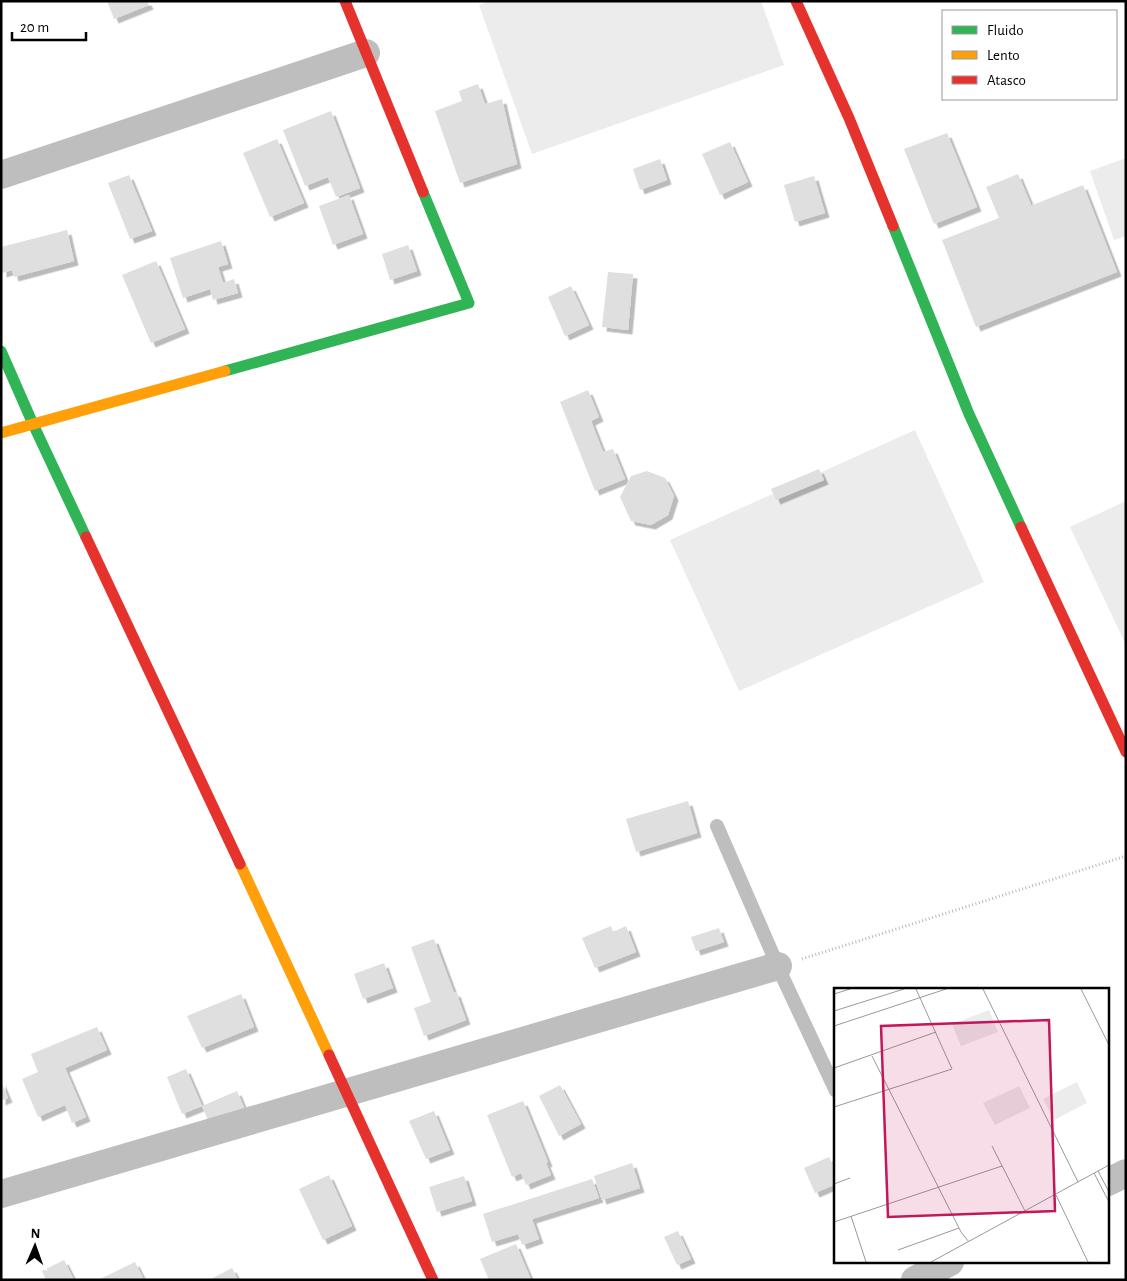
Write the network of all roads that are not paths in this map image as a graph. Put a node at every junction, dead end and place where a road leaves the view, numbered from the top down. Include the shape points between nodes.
1 (344, 1) edge
2 (796, 1) edge
3 (366, 53) junction
4 (1, 175) edge
5 (1, 351) edge
6 (33, 424) junction
7 (1, 433) edge
8 (1126, 752) edge
9 (718, 826) dead end
10 (778, 966) junction
11 (834, 1087) edge
12 (347, 1092) junction
13 (1126, 1173) edge
14 (1110, 1181) edge
15 (1, 1194) edge
16 (944, 1264) edge
17 (918, 1273) edge
18 (433, 1280) edge

1 - 3 street
2 - 8 street via 849,118 969,414
3 - 4 street
3 - 6 street via 470,303
5 - 6 street
6 - 7 street
6 - 12 street
9 - 10 lane
10 - 11 lane
10 - 12 street
12 - 15 street
12 - 18 street
13 - 14 street
16 - 17 street

